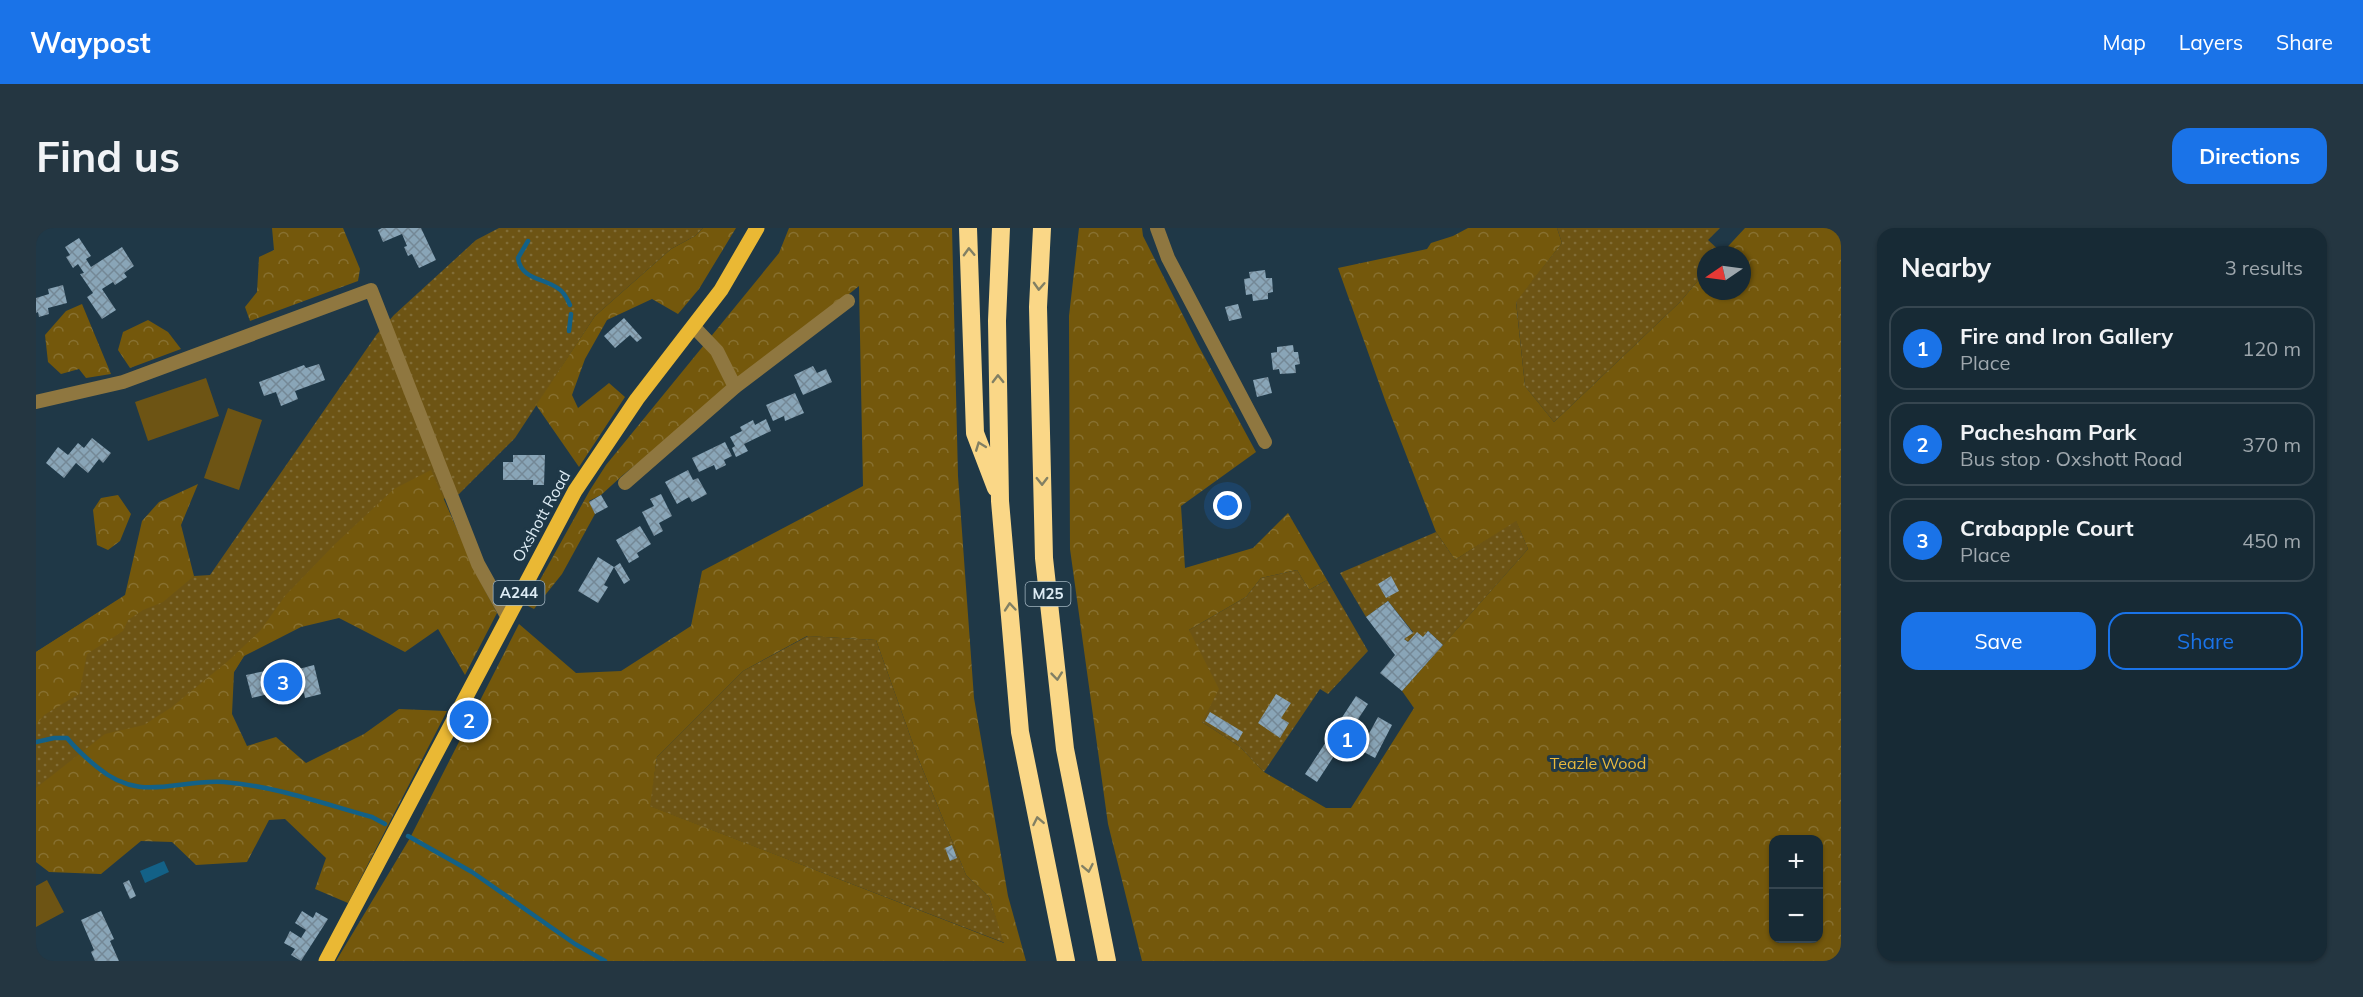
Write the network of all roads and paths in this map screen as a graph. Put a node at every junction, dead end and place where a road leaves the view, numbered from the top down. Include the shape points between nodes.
1 (757, 228) edge
2 (968, 228) edge
3 (1001, 228) edge
4 (1042, 228) edge
5 (1157, 228) edge
6 (848, 301) dead end
7 (694, 327) junction
8 (735, 387) junction
9 (36, 402) edge
10 (1265, 441) dead end
11 (625, 483) dead end
12 (1000, 501) junction
13 (507, 616) junction
14 (326, 961) edge
15 (1066, 961) edge
16 (1107, 961) edge

1 - 7 main road, Oxshott Road / A244
12 -> 2 highway, M25 via 975,433
12 -> 3 highway, M25 via 997,321
4 -> 16 highway, M25 via 1038,307 1044,558 1065,750
5 - 10 street via 1168,258
6 - 8 street
7 - 8 street via 717,351
7 - 13 main road, Oxshott Road / A244 via 594,459
8 - 11 street
9 - 13 street via 123,382 371,290 478,564
15 -> 12 highway, M25 via 1020,732
13 - 14 main road, Oxshott Road / A244

